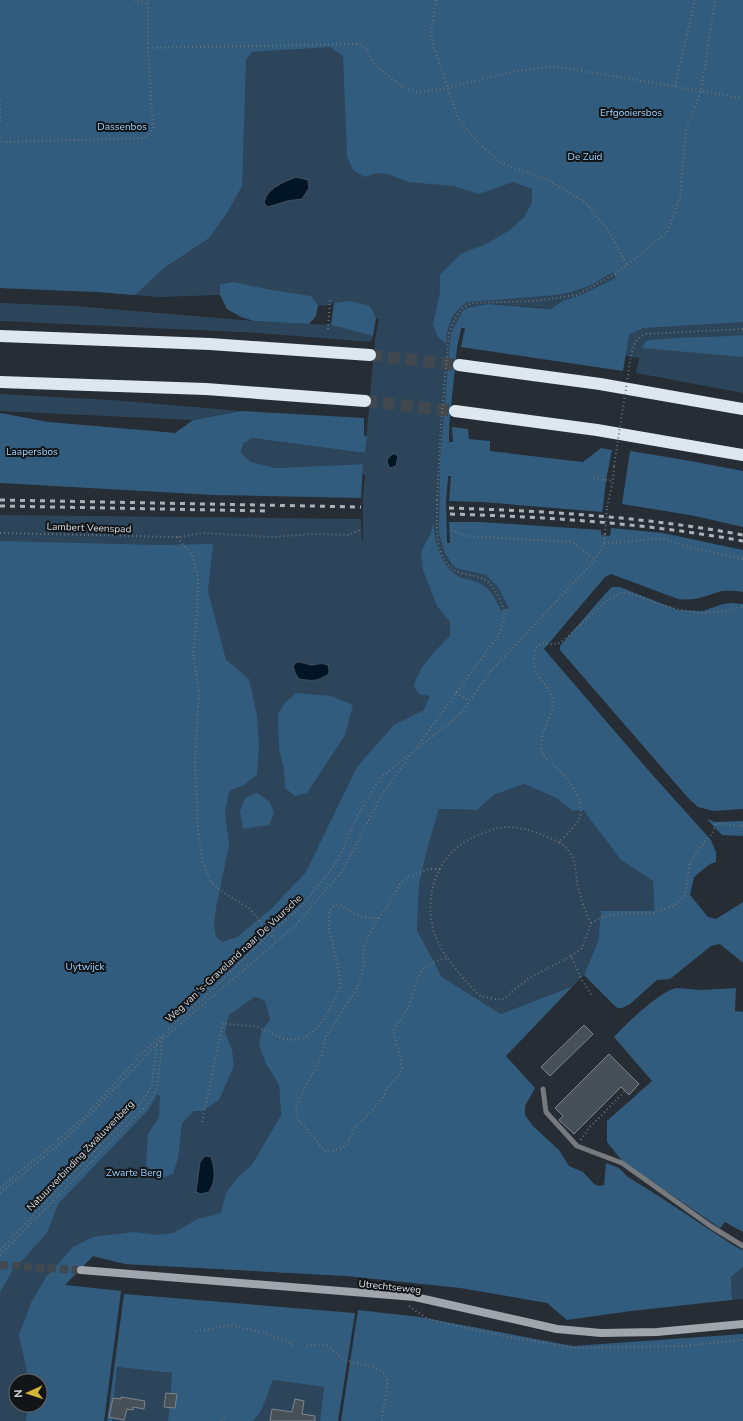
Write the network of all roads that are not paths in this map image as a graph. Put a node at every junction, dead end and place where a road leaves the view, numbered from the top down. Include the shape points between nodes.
1 (0, 336) edge
2 (370, 355) tunnel mouth
3 (459, 365) tunnel mouth
4 (0, 382) edge
5 (365, 401) tunnel mouth
6 (743, 409) edge
7 (455, 411) tunnel mouth
8 (743, 455) edge
9 (543, 1089) dead end
10 (743, 1246) edge
11 (81, 1270) tunnel mouth
12 (743, 1324) edge

1 - 2 highway via 210,344
3 - 6 highway via 600,384
4 - 5 highway via 206,390
7 - 8 highway via 597,430
9 - 10 lane via 546,1112 577,1146 622,1164
11 - 12 main road, Utrechtseweg via 415,1297 557,1329 586,1332 657,1332

